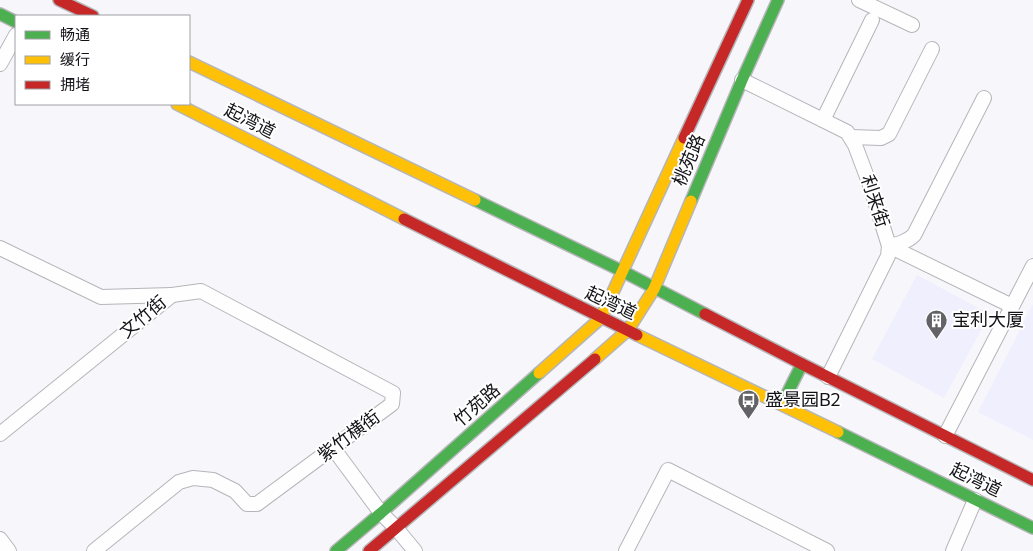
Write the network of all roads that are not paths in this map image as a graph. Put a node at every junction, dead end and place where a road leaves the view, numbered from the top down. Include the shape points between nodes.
1 (59, 0) edge
2 (748, 0) edge
3 (778, 0) edge
4 (859, 0) edge
5 (0, 14) edge
6 (91, 15) edge
7 (872, 20) dead end
8 (15, 22) edge
9 (912, 25) dead end
10 (15, 37) edge
11 (932, 49) dead end
12 (190, 62) edge
13 (0, 64) edge
14 (742, 80) junction
15 (984, 98) dead end
16 (179, 105) edge
17 (823, 120) junction
18 (851, 137) junction
19 (889, 246) junction
20 (0, 248) edge
21 (1033, 266) edge
22 (622, 271) junction
23 (654, 289) junction
24 (172, 295) junction
25 (1012, 306) junction
26 (601, 318) junction
27 (628, 330) junction
28 (802, 364) junction
29 (828, 377) junction
30 (782, 404) junction
31 (0, 434) edge
32 (945, 436) junction
33 (333, 448) junction
34 (1033, 480) edge
35 (975, 500) junction
36 (381, 513) junction
37 (396, 528) junction
38 (1033, 528) edge
39 (0, 540) edge
40 (9, 551) edge
41 (94, 551) edge
42 (336, 551) edge
43 (369, 551) edge
44 (415, 551) edge
45 (626, 551) edge
46 (827, 551) edge
47 (953, 551) edge

1 - 6 main road
2 - 22 main road, 桃苑路
3 - 14 main road, 桃苑路
4 - 9 street
5 - 8 main road
7 - 17 street
10 - 13 street
11 - 18 street via 888,134 881,138
12 - 22 main road, 起湾道
14 - 17 street
14 - 23 main road, 桃苑路
15 - 19 street via 914,235
16 - 26 main road, 起湾道
17 - 18 street
18 - 19 street, 利来街
19 - 25 street
19 - 29 street, 利来街 via 884,266
20 - 24 street, 文竹街 via 101,296
21 - 25 street
22 - 23 main road, 起湾道
22 - 26 main road, 竹苑路
23 - 27 main road, 桃苑路
23 - 28 main road, 起湾道
24 - 31 street, 文竹街
24 - 33 street, 紫竹横街 via 201,291 393,393 392,404
25 - 32 street
26 - 27 main road, 起湾道
26 - 36 main road, 竹苑路
27 - 30 main road, 起湾道
27 - 37 main road
28 - 29 main road, 起湾道
28 - 30 main road
29 - 32 main road, 起湾道
30 - 35 main road, 起湾道
32 - 34 main road, 起湾道
33 - 36 street
33 - 41 street, 紫竹横街 via 257,504 247,504 235,491 213,480 193,478 179,482
35 - 38 main road, 起湾道
35 - 47 street
36 - 37 street
36 - 42 main road, 竹苑路
37 - 43 main road
37 - 44 street
39 - 40 street
45 - 46 street via 668,470

